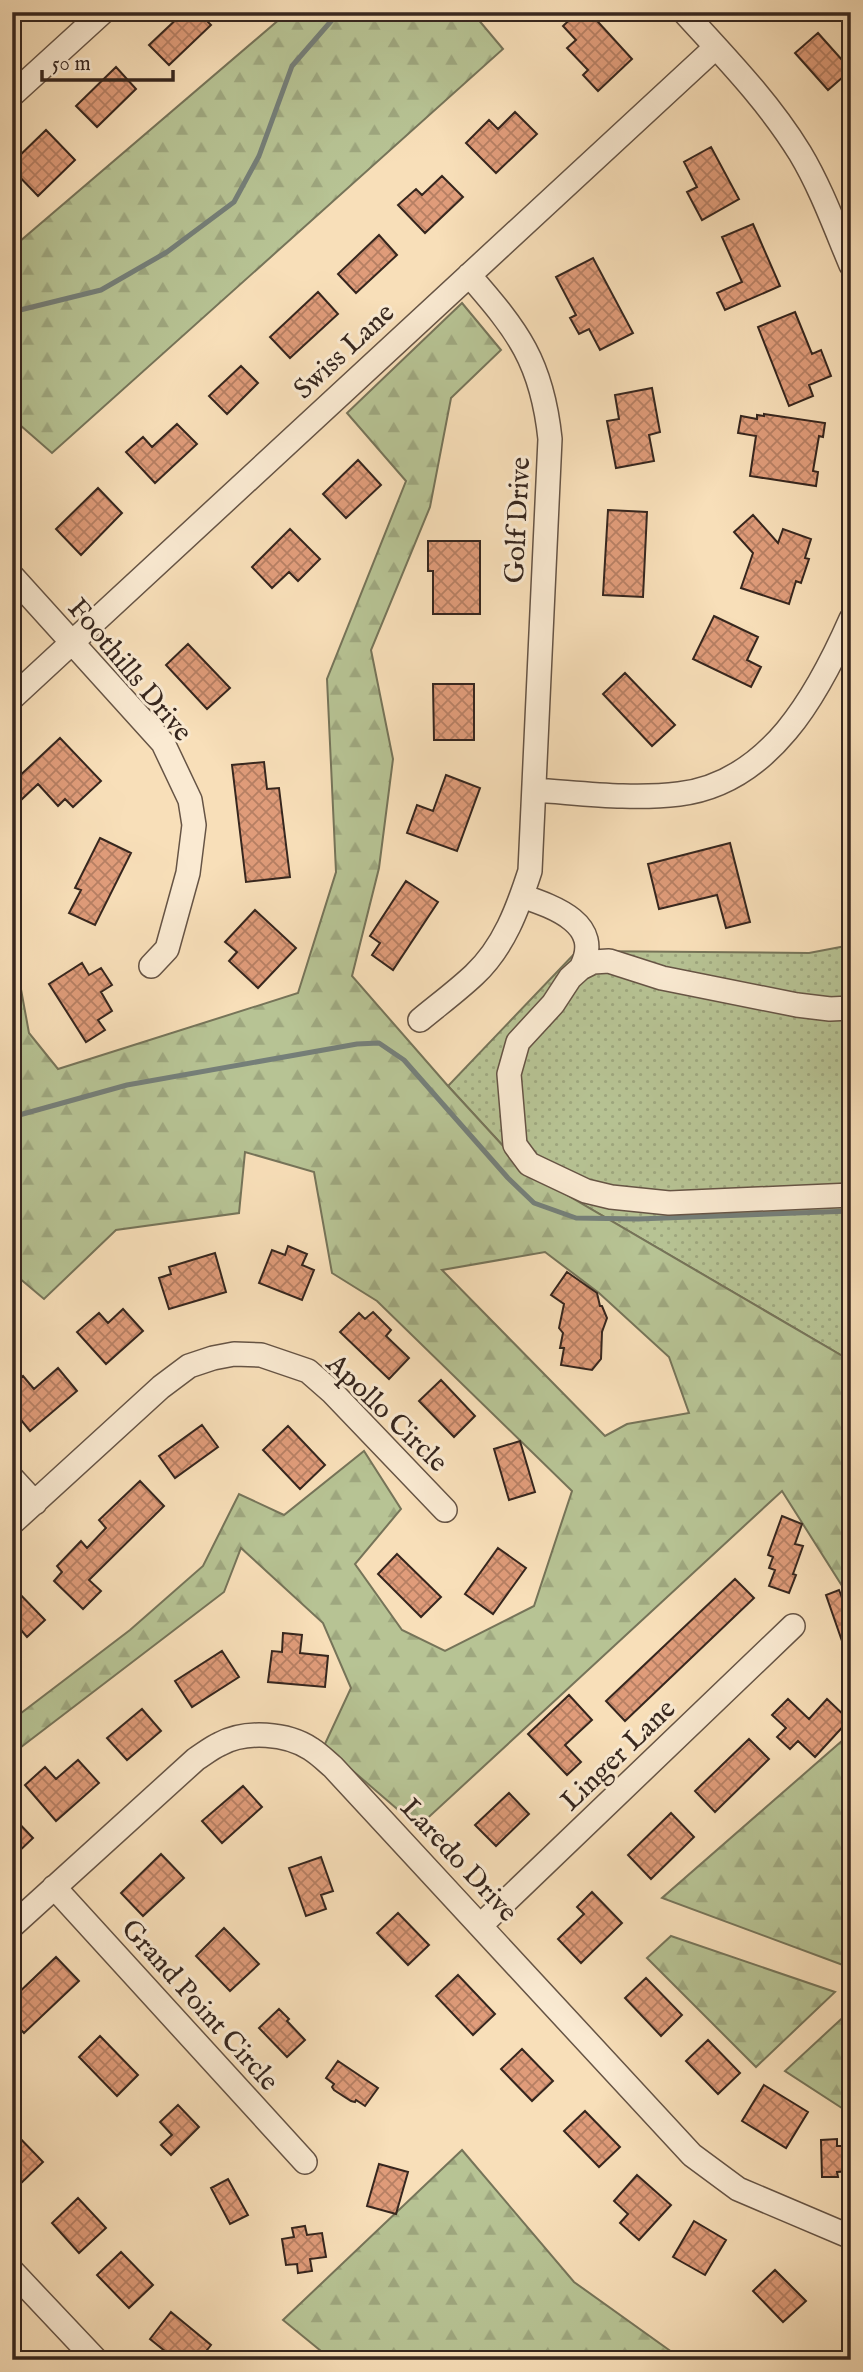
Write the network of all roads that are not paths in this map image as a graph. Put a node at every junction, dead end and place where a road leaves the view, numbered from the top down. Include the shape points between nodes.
1 (103, 12) edge
2 (684, 12) edge
3 (716, 47) junction
4 (15, 86) edge
5 (851, 265) edge
6 (469, 275) junction
7 (12, 576) edge
8 (851, 619) edge
9 (72, 641) junction
10 (12, 698) edge
11 (534, 790) junction
12 (522, 896) junction
13 (151, 966) dead end
14 (581, 968) junction
15 (851, 1008) edge
16 (420, 1020) dead end
17 (851, 1195) edge
18 (12, 1478) edge
19 (35, 1503) junction
20 (445, 1510) dead end
21 (12, 1523) edge
22 (793, 1626) dead end
23 (54, 1887) junction
24 (481, 1925) junction
25 (12, 1926) edge
26 (305, 2162) dead end
27 (851, 2236) edge
28 (12, 2271) edge
29 (96, 2360) edge

1 - 4 street
2 - 3 street
3 - 5 street via 801,154
3 - 6 street, Swiss Lane
6 - 9 street, Swiss Lane
6 - 11 street, Golf Drive via 502,312 526,349 550,439
7 - 9 street, Foothills Drive
8 - 11 street via 812,697 789,728 761,758 732,776 680,794
9 - 10 street, Swiss Lane
9 - 13 street, Foothills Drive via 163,743 190,800 194,825 188,873 167,948
11 - 12 street, Golf Drive via 530,871
12 - 14 street via 573,919 587,943
12 - 16 street, Golf Drive via 504,936 476,973
14 - 15 street via 609,961 716,990 797,1005
14 - 17 street via 518,1042 512,1058 509,1074 515,1145 528,1164 586,1191 657,1202
18 - 19 street
19 - 20 street, Apollo Circle via 189,1366 234,1354 261,1355 308,1371
19 - 21 street, Apollo Circle
22 - 24 street, Linger Lane
23 - 24 street, Laredo Drive via 196,1759 221,1743 264,1735 309,1748 333,1767
23 - 25 street, Laredo Drive
23 - 26 street, Grand Point Circle
24 - 27 street, Laredo Drive via 692,2155 738,2189
28 - 29 street

